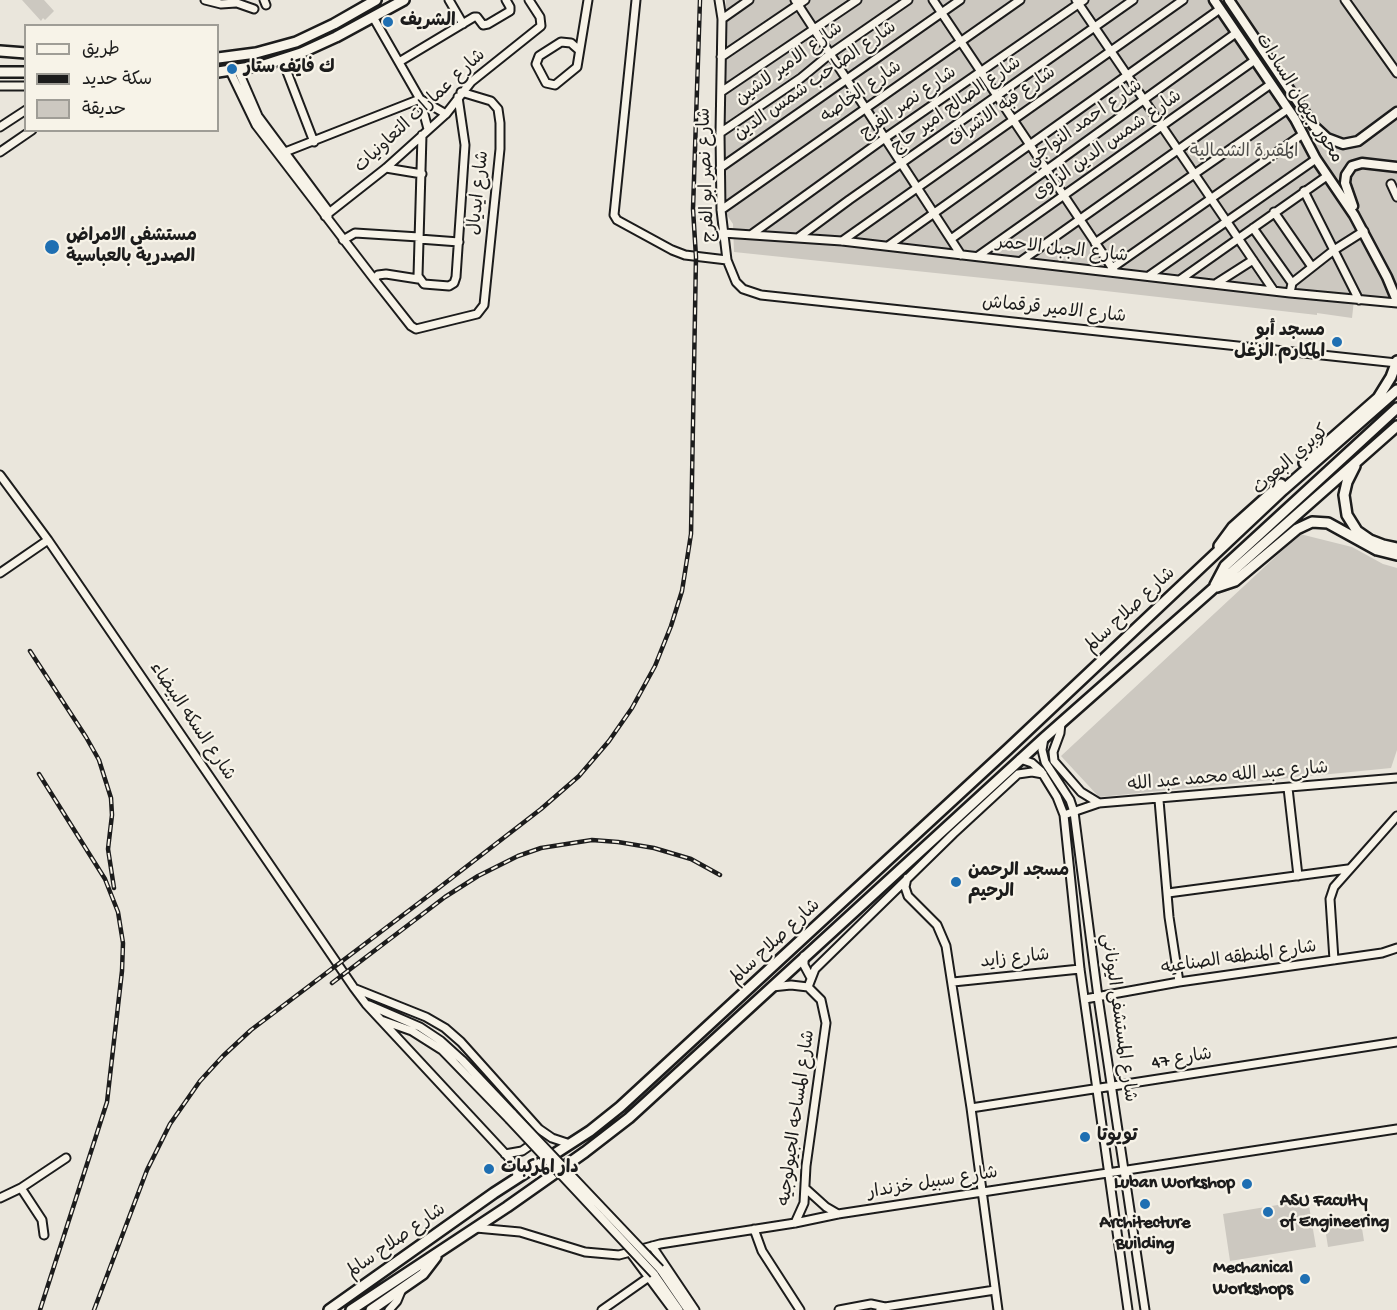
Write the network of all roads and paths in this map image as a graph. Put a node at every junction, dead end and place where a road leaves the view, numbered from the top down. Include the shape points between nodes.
1 (203, 0) edge
2 (376, 0) edge
3 (404, 0) edge
4 (449, 0) edge
5 (506, 0) edge
6 (529, 0) edge
7 (588, 0) edge
8 (636, 0) edge
9 (719, 0) edge
10 (749, 0) edge
11 (805, 0) edge
12 (857, 0) edge
13 (908, 0) edge
14 (933, 0) edge
15 (960, 0) edge
16 (1020, 0) edge
17 (1133, 0) edge
18 (1183, 0) edge
19 (1214, 0) edge
20 (1229, 0) edge
21 (1345, 0) edge
22 (1080, 1) edge
23 (222, 2) edge
24 (234, 2) edge
25 (796, 2) edge
26 (254, 9) dead end
27 (1220, 9) junction
28 (942, 13) junction
29 (373, 17) junction
30 (722, 19) junction
31 (463, 24) junction
32 (1095, 28) junction
33 (814, 30) junction
34 (1236, 33) junction
35 (961, 41) junction
36 (579, 50) junction
37 (0, 51) edge
38 (1111, 51) junction
39 (24, 53) edge
40 (830, 54) junction
41 (721, 57) junction
42 (219, 58) edge
43 (282, 59) junction
44 (1255, 60) junction
45 (399, 62) junction
46 (234, 70) junction
47 (0, 72) edge
48 (24, 72) edge
49 (219, 72) edge
50 (981, 72) junction
51 (1397, 73) edge
52 (1128, 75) junction
53 (846, 79) junction
54 (1271, 84) junction
55 (0, 86) edge
56 (24, 86) edge
57 (721, 92) junction
58 (460, 94) junction
59 (997, 96) junction
60 (420, 99) junction
61 (1144, 100) junction
62 (866, 109) junction
63 (1288, 109) junction
64 (24, 111) edge
65 (1397, 112) edge
66 (446, 114) junction
67 (1013, 120) junction
68 (0, 126) edge
69 (1162, 126) junction
70 (29, 132) edge
71 (425, 132) junction
72 (720, 133) junction
73 (1303, 134) junction
74 (885, 138) junction
75 (314, 141) junction
76 (1030, 144) junction
77 (1178, 150) junction
78 (0, 152) edge
79 (285, 152) junction
80 (1316, 159) junction
81 (901, 163) junction
82 (1397, 167) edge
83 (386, 168) junction
84 (720, 168) junction
85 (1046, 169) junction
86 (1194, 173) junction
87 (422, 174) junction
88 (1327, 176) junction
89 (1391, 184) dead end
90 (917, 187) junction
91 (1304, 191) junction
92 (1064, 195) junction
93 (1397, 196) edge
94 (1211, 198) junction
95 (721, 210) junction
96 (933, 212) junction
97 (1274, 212) junction
98 (1354, 214) junction
99 (327, 216) junction
100 (1080, 219) junction
101 (1227, 221) junction
102 (1253, 228) junction
103 (1364, 231) junction
104 (723, 233) junction
105 (752, 234) junction
106 (799, 237) junction
107 (419, 238) junction
108 (1238, 238) junction
109 (951, 239) junction
110 (343, 240) junction
111 (842, 241) junction
112 (459, 242) junction
113 (1095, 243) junction
114 (888, 246) junction
115 (1334, 250) junction
116 (961, 255) junction
117 (978, 256) junction
118 (727, 260) junction
119 (1253, 260) junction
120 (1021, 261) junction
121 (1312, 267) junction
122 (1114, 270) junction
123 (1150, 275) junction
124 (1387, 277) junction
125 (374, 279) junction
126 (418, 279) junction
127 (1181, 279) junction
128 (1217, 284) junction
129 (1292, 284) junction
130 (1397, 285) edge
131 (1274, 291) junction
132 (1290, 293) junction
133 (1359, 300) junction
134 (1397, 302) edge
135 (1397, 362) edge
136 (1394, 378) edge
137 (1397, 390) edge
138 (1397, 408) edge
139 (1397, 426) edge
140 (1357, 462) junction
141 (0, 475) edge
142 (48, 540) junction
143 (1397, 548) edge
144 (1397, 555) edge
145 (1212, 559) junction
146 (0, 573) edge
147 (1214, 588) junction
148 (1061, 723) junction
149 (1044, 738) junction
150 (1020, 759) junction
151 (1043, 774) junction
152 (1397, 778) edge
153 (1288, 788) junction
154 (1159, 800) junction
155 (1099, 803) junction
156 (1074, 812) junction
157 (1064, 815) junction
158 (1397, 816) edge
159 (1348, 869) junction
160 (1298, 876) junction
161 (907, 878) junction
162 (1168, 893) junction
163 (908, 896) junction
164 (888, 898) junction
165 (1397, 948) edge
166 (804, 956) junction
167 (1334, 960) junction
168 (1080, 969) junction
169 (811, 978) junction
170 (953, 982) junction
171 (1179, 982) junction
172 (772, 987) junction
173 (808, 987) junction
174 (354, 988) junction
175 (1098, 997) junction
176 (1085, 999) junction
177 (366, 1004) junction
178 (381, 1020) junction
179 (1397, 1042) edge
180 (1111, 1086) junction
181 (1097, 1088) junction
182 (971, 1108) junction
183 (511, 1117) junction
184 (1397, 1129) edge
185 (541, 1131) junction
186 (570, 1144) junction
187 (505, 1154) junction
188 (66, 1158) dead end
189 (1124, 1170) junction
190 (1109, 1172) junction
191 (517, 1178) junction
192 (21, 1188) junction
193 (805, 1188) junction
194 (982, 1192) junction
195 (0, 1198) edge
196 (838, 1214) junction
197 (795, 1223) junction
198 (477, 1228) junction
199 (754, 1229) junction
200 (44, 1235) dead end
201 (652, 1246) junction
202 (631, 1253) junction
203 (438, 1254) junction
204 (654, 1273) junction
205 (402, 1289) junction
206 (994, 1290) junction
207 (883, 1309) edge
208 (329, 1310) edge
209 (351, 1310) edge
210 (371, 1310) edge
211 (389, 1310) edge
212 (602, 1310) edge
213 (673, 1310) edge
214 (679, 1310) edge
215 (688, 1310) edge
216 (695, 1310) edge
217 (800, 1310) edge
218 (839, 1310) edge
219 (998, 1310) edge
220 (1128, 1310) edge
221 (1145, 1310) edge

1 - 23 street
2 - 42 highway via 296,42
3 - 29 highway
4 - 31 street
5 - 31 street via 510,11 488,24 483,25 476,16
6 - 58 street, شارع عمارات التعاونيات via 542,22 537,30
7 - 36 street
8 - 118 street, شارع نصر ابو الفرج via 614,215 672,250
9 - 30 street, شارع نصر ابو الفرج
10 - 30 street
11 - 25 street
12 - 33 street
13 - 40 street, شارع الامير لاشين
14 - 28 street
15 - 28 street, شارع الصاحب شمس الدين
16 - 35 street, شارع الخاصه
17 - 32 street, شارع الصالح امير حاج
18 - 38 street, شارع قبه الاشراف
19 - 27 main road, محور جيهان السادات
20 - 65 main road, محور جيهان السادات via 1314,126 1332,141 1343,144 1363,139
21 - 51 street
22 - 32 street
22 - 50 street, شارع نصر الفرج
23 - 24 street
24 - 26 street
25 - 33 street
25 - 41 street
27 - 34 main road, محور جيهان السادات
27 - 52 street
28 - 35 street
28 - 53 street, شارع الصاحب شمس الدين
29 - 43 highway
29 - 45 street
30 - 41 street, شارع نصر ابو الفرج
31 - 45 street
32 - 38 street
32 - 59 street, شارع الصالح امير حاج
33 - 40 street
33 - 57 street
34 - 44 main road, محور جيهان السادات
34 - 61 street, شارع احمد النواجي
35 - 50 street
35 - 62 street, شارع الخاصه
36 - 36 street via 574,70 555,85 546,83 537,64 539,56 561,42 571,43
37 - 39 highway
38 - 52 street
38 - 67 street, شارع قبه الاشراف
40 - 53 street
40 - 72 street, شارع الامير لاشين
41 - 57 street, شارع نصر ابو الفرج
43 - 46 highway
43 - 75 street
44 - 54 main road, محور جيهان السادات
44 - 69 street, شارع شمس الدين الزاوى
45 - 60 street
46 - 49 highway
46 - 79 street via 254,109
46 - 99 street via 256,125
47 - 48 highway
50 - 59 street
50 - 74 street, شارع نصر الفرج
52 - 61 street
52 - 76 street
53 - 62 street
53 - 84 street, شارع الصاحب شمس الدين
54 - 63 main road, محور جيهان السادات
54 - 77 street
55 - 56 street
57 - 72 street, شارع نصر ابو الفرج
58 - 66 street, شارع عمارات التعاونيات
58 - 112 street via 465,140
58 - 125 street, شارع ايديال via 486,99 498,109 500,132 481,312 414,328
59 - 67 street
59 - 81 street, شارع الصالح امير حاج
60 - 66 street
60 - 71 street
60 - 75 street
61 - 69 street
61 - 85 street, شارع احمد النواجي
62 - 74 street
62 - 95 street, شارع الخاصه
63 - 73 main road, محور جيهان السادات
63 - 86 street
64 - 68 street
66 - 71 street, شارع عمارات التعاونيات
67 - 76 street
67 - 90 street, شارع قبه الاشراف
69 - 77 street
69 - 92 street, شارع شمس الدين الزاوى
70 - 78 street
71 - 83 street, شارع عمارات التعاونيات
71 - 87 street
72 - 84 street, شارع نصر ابو الفرج
73 - 80 main road, محور جيهان السادات
73 - 94 street
74 - 81 street
74 - 105 street, شارع نصر الفرج
75 - 79 street
76 - 85 street
76 - 96 street
77 - 86 street
77 - 100 street
79 - 99 street
80 - 88 main road, محور جيهان السادات
80 - 101 street
81 - 90 street
81 - 106 street, شارع الصالح امير حاج
82 - 98 main road via 1362,163 1349,168 1345,183
83 - 87 street
83 - 99 street, شارع عمارات التعاونيات
84 - 95 street, شارع نصر ابو الفرج
85 - 92 street
85 - 109 street, شارع احمد النواجي
86 - 94 street
86 - 113 street
87 - 107 street
88 - 91 street
88 - 98 main road, محور جيهان السادات
89 - 93 street
90 - 96 street
90 - 111 street, شارع قبه الاشراف
91 - 97 street
91 - 115 street
92 - 100 street
92 - 117 street, شارع شمس الدين الزاوى
94 - 101 street
94 - 122 street
95 - 104 street, شارع نصر ابو الفرج
96 - 109 street
96 - 114 street
97 - 102 street
97 - 121 street
98 - 103 main road
99 - 110 street
100 - 113 street
100 - 120 street
101 - 108 street
101 - 123 street
102 - 108 street
102 - 129 street
103 - 115 street
103 - 124 main road
104 - 105 street, شارع الجبل الاحمر
104 - 118 street, شارع نصر ابو الفرج
105 - 106 street, شارع الجبل الاحمر
106 - 111 street, شارع الجبل الاحمر
107 - 110 street via 355,233
107 - 112 street
107 - 126 street
108 - 119 street
108 - 127 street
109 - 116 street
110 - 125 street
111 - 114 street, شارع الجبل الاحمر
112 - 126 street via 454,283 424,284
113 - 122 street
114 - 116 street, شارع الجبل الاحمر
115 - 121 street
115 - 133 street
116 - 117 street, شارع الجبل الاحمر
117 - 120 street, شارع الجبل الاحمر
118 - 135 street, شارع الامير قرقماش via 736,282 761,295
119 - 128 street
119 - 131 street
120 - 122 street, شارع الجبل الاحمر
121 - 129 street
122 - 123 street, شارع الجبل الاحمر
123 - 127 street, شارع الجبل الاحمر
124 - 130 main road
124 - 134 main road
125 - 126 street via 382,274
127 - 128 street, شارع الجبل الاحمر
128 - 131 street, شارع الجبل الاحمر
129 - 132 street
131 - 132 street, شارع الجبل الاحمر
132 - 133 street, شارع الجبل الاحمر
133 - 134 street, شارع الجبل الاحمر
135 - 136 highway
136 - 145 highway via 1378,398 1233,527
137 - 145 highway, كوبري البعوث
138 - 147 highway via 1224,566
139 - 140 highway
140 - 143 highway via 1345,488 1347,515 1357,531 1370,540
140 - 147 highway
141 - 142 street, شارع السكه البيضاء
142 - 146 street
142 - 174 street, شارع السكه البيضاء
144 - 147 highway via 1377,550 1328,523 1312,522 1297,529 1235,581
145 - 186 highway, شارع صلاح سالم via 620,1107
147 - 148 highway, شارع صلاح سالم
148 - 149 highway, شارع صلاح سالم
148 - 155 street via 1053,758 1081,792
149 - 150 highway, شارع صلاح سالم
149 - 156 street, شارع المستشفى اليوناني via 1045,762
150 - 151 street, شارع المستشفى اليوناني via 1032,763
150 - 166 highway, شارع صلاح سالم
151 - 157 street, شارع المستشفى اليوناني
151 - 161 street via 1018,774
152 - 153 street, شارع عبد الله محمد عبد الله
153 - 154 street, شارع عبد الله محمد عبد الله
153 - 160 street
154 - 155 street, شارع عبد الله محمد عبد الله
154 - 162 street
155 - 156 street, شارع عبد الله محمد عبد الله
156 - 157 street, شارع عبد الله محمد عبد الله
156 - 175 street, شارع المستشفى اليوناني
157 - 168 street, شارع المستشفى اليوناني
158 - 159 street
159 - 160 street
159 - 167 street via 1330,899
160 - 162 street
161 - 163 street
161 - 164 street
162 - 171 street
163 - 164 street
163 - 170 street via 941,932
164 - 169 street via 815,969
165 - 167 street, شارع المنطقه الصناعيه
166 - 169 street
166 - 172 highway, شارع صلاح سالم
167 - 171 street, شارع المنطقه الصناعيه
168 - 170 street, شارع زايد
168 - 176 street, شارع المستشفى اليوناني
169 - 173 street
170 - 182 street
171 - 175 street, شارع المنطقه الصناعيه
172 - 173 street
172 - 198 highway, شارع صلاح سالم via 606,1137
173 - 193 street, شارع المساحه الجيولوجيه via 821,1000 826,1023
174 - 177 street, شارع السكه البيضاء
174 - 185 street via 445,1028
175 - 176 street, شارع المنطقه الصناعيه
175 - 180 street, شارع المستشفى اليوناني
176 - 181 street, شارع المستشفى اليوناني
177 - 178 street, شارع السكه البيضاء
177 - 183 street via 441,1041
178 - 183 street via 412,1031 442,1050
178 - 187 street, شارع السكه البيضاء
179 - 180 street, شارع 47
180 - 181 street, شارع 47
180 - 189 street, شارع المستشفى اليوناني
181 - 182 street, شارع 47
181 - 190 street, شارع المستشفى اليوناني
182 - 194 street
183 - 204 street, bridge
184 - 189 street, شارع سبيل خزندار
185 - 186 street
185 - 187 street via 527,1149
186 - 191 highway, شارع صلاح سالم
187 - 191 street, شارع السكه البيضاء via 514,1164
188 - 192 street
189 - 190 street, شارع سبيل خزندار
189 - 221 street, شارع المستشفى اليوناني
190 - 194 street, شارع سبيل خزندار
190 - 220 street, شارع المستشفى اليوناني
191 - 208 highway, شارع صلاح سالم
192 - 195 street
192 - 200 street via 42,1220
193 - 196 street
193 - 197 street, شارع المساحه الجيولوجيه
194 - 196 street, شارع سبيل خزندار
194 - 206 street
196 - 197 street, شارع سبيل خزندار
197 - 199 street, شارع سبيل خزندار
198 - 202 street, شارع سبيل خزندار via 520,1232 597,1254
198 - 203 highway, شارع صلاح سالم
199 - 201 street, شارع سبيل خزندار
199 - 217 street via 762,1251
201 - 202 street, شارع سبيل خزندار
201 - 216 street
202 - 204 street
203 - 205 highway via 423,1274
203 - 209 highway, شارع صلاح سالم
204 - 212 street
204 - 213 street
204 - 214 street
204 - 215 street
205 - 210 highway
205 - 211 street
206 - 207 street
206 - 219 street
207 - 218 street via 872,1304

